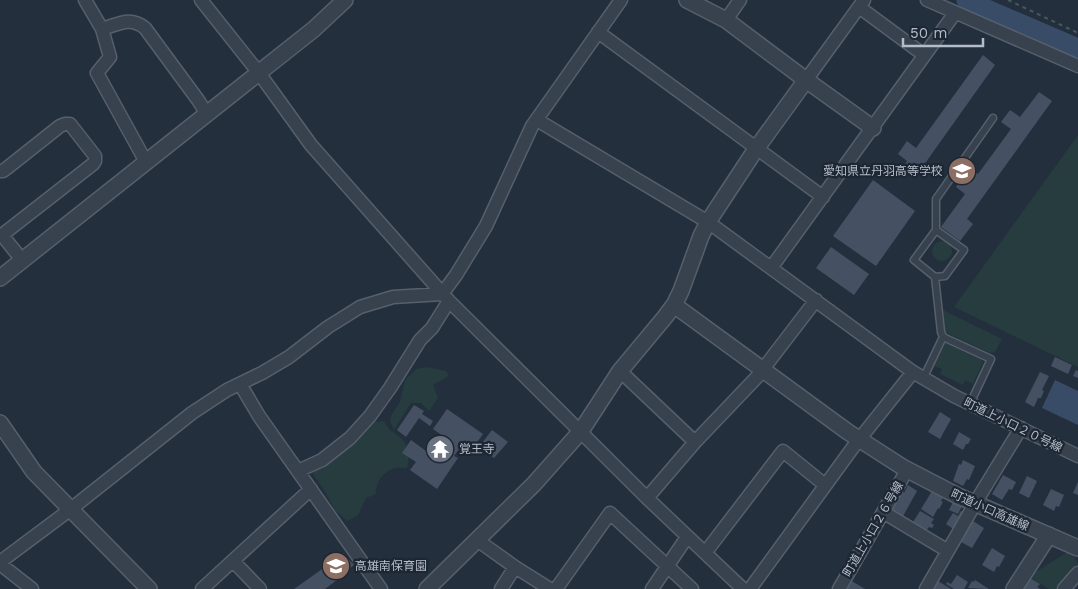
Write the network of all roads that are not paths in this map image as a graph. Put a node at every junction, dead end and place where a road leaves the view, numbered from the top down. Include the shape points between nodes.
1 (85, 0) edge
2 (201, 0) edge
3 (345, 0) edge
4 (621, 0) edge
5 (687, 0) edge
6 (740, 0) edge
7 (926, 0) edge
8 (862, 4) edge
9 (955, 13) junction
10 (726, 20) junction
11 (102, 29) junction
12 (598, 32) junction
13 (924, 55) junction
14 (1078, 66) edge
15 (259, 72) junction
16 (806, 80) junction
17 (207, 114) junction
18 (993, 118) dead end
19 (537, 120) junction
20 (873, 128) junction
21 (756, 149) junction
22 (146, 162) junction
23 (0, 171) edge
24 (822, 197) junction
25 (708, 222) junction
26 (936, 230) junction
27 (22, 260) junction
28 (771, 268) junction
29 (935, 277) junction
30 (0, 278) edge
31 (446, 298) junction
32 (816, 300) junction
33 (674, 305) junction
34 (943, 337) junction
35 (620, 370) junction
36 (763, 370) junction
37 (918, 376) junction
38 (240, 384) junction
39 (970, 404) junction
40 (0, 423) edge
41 (1021, 428) junction
42 (581, 431) junction
43 (860, 440) junction
44 (695, 442) junction
45 (1078, 456) edge
46 (906, 469) junction
47 (298, 471) junction
48 (825, 486) junction
49 (311, 490) junction
50 (647, 498) junction
51 (976, 504) junction
52 (71, 509) junction
53 (883, 512) junction
54 (1049, 535) junction
55 (687, 537) junction
56 (477, 540) junction
57 (1078, 548) edge
58 (948, 551) junction
59 (705, 553) junction
60 (233, 561) junction
61 (0, 563) edge
62 (667, 566) junction
63 (515, 567) junction
64 (1078, 573) edge
65 (434, 587) edge
66 (1067, 588) edge
67 (32, 589) edge
68 (149, 589) edge
69 (202, 589) edge
70 (260, 589) edge
71 (381, 589) edge
72 (501, 589) edge
73 (550, 589) edge
74 (556, 589) edge
75 (652, 589) edge
76 (692, 589) edge
77 (743, 589) edge
78 (750, 589) edge
79 (839, 589) edge
80 (926, 589) edge
81 (1014, 589) edge

1 - 11 street
2 - 15 street
3 - 15 street
4 - 12 street
5 - 10 street
6 - 10 street
7 - 9 street
8 - 13 street
8 - 16 street
9 - 13 street
9 - 14 street
10 - 16 street
11 - 17 street via 131,21 139,23
11 - 22 street via 110,57 97,73
12 - 19 street
12 - 21 street
13 - 20 street
15 - 17 street
15 - 31 street via 311,145
16 - 20 street
16 - 21 street
17 - 22 street
18 - 26 lane via 936,199
19 - 25 street, 町道上小口２０号線
19 - 31 street via 486,226
20 - 24 street
21 - 24 street
21 - 25 street
22 - 27 street
23 - 27 street via 64,124 70,124 95,156 93,164 2,235
24 - 28 street
25 - 28 street, 町道上小口２０号線
25 - 33 street
26 - 29 lane via 914,260
26 - 29 lane via 964,250 945,276
27 - 30 street
28 - 32 street, 町道上小口２０号線
29 - 34 lane
31 - 38 street via 393,297 360,307 288,357
31 - 42 street
31 - 47 street via 432,328 420,340 370,416 350,438 322,460
32 - 36 street
32 - 37 street, 町道上小口２０号線
33 - 35 street
33 - 36 street, 町道小口高雄線
34 - 37 lane
34 - 39 lane via 991,359
35 - 42 street
35 - 44 street
36 - 43 street, 町道小口高雄線
36 - 44 street
37 - 39 street, 町道上小口２０号線
37 - 43 street
38 - 47 street
38 - 52 street via 192,414
39 - 41 street, 町道上小口２０号線
40 - 52 street via 34,472
41 - 45 street, 町道上小口２０号線
41 - 51 street
42 - 50 street
42 - 56 street via 534,484
43 - 46 street, 町道小口高雄線
43 - 48 street
44 - 50 street
46 - 51 street, 町道小口高雄線
46 - 53 street, 町道上小口２６号線
47 - 49 street
48 - 59 street via 783,451
48 - 78 street
49 - 60 street
49 - 71 street
50 - 55 street
51 - 54 street, 町道小口高雄線
51 - 58 street
52 - 61 street
52 - 68 street
53 - 58 street
53 - 79 street, 町道上小口２６号線
54 - 57 street, 町道小口高雄線
54 - 81 street
55 - 59 street
55 - 62 street
56 - 63 street
56 - 65 street
58 - 80 street
59 - 77 street
60 - 69 street
60 - 70 street
61 - 67 street
62 - 74 street via 610,513
62 - 75 street
62 - 76 street
63 - 72 street
63 - 73 street
64 - 66 street

